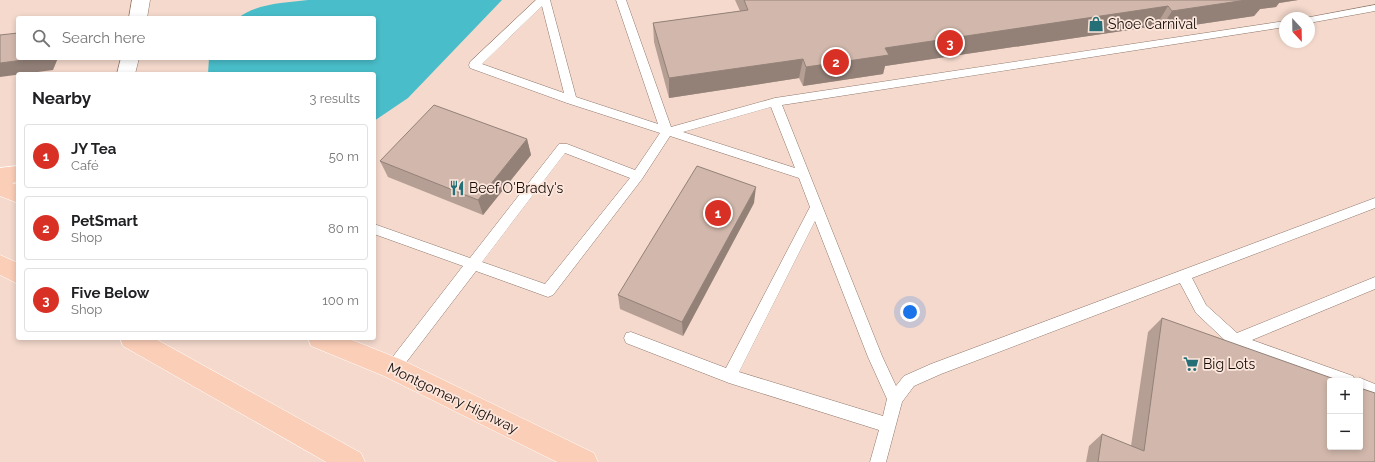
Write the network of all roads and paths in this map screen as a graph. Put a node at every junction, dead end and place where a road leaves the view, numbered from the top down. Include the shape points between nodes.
1 (142, 0) edge
2 (543, 0) edge
3 (621, 0) edge
4 (1375, 8) edge
5 (138, 16) edge
6 (1315, 19) edge
7 (1279, 25) edge
8 (130, 60) edge
9 (126, 72) edge
10 (571, 100) junction
11 (775, 102) junction
12 (667, 132) junction
13 (16, 174) edge
14 (803, 175) junction
15 (0, 176) edge
16 (638, 176) junction
17 (0, 186) edge
18 (16, 194) edge
19 (1375, 202) edge
20 (816, 208) junction
21 (376, 229) edge
22 (0, 264) edge
23 (473, 264) junction
24 (16, 273) edge
25 (1183, 275) junction
26 (1375, 283) edge
27 (631, 338) dead end
28 (136, 340) edge
29 (325, 340) edge
30 (1235, 340) junction
31 (393, 368) junction
32 (729, 376) junction
33 (1340, 378) edge
34 (1363, 386) edge
35 (1375, 391) edge
36 (895, 399) junction
37 (888, 425) junction
38 (352, 462) edge
39 (585, 462) edge
40 (878, 462) edge

1 - 5 street
2 - 10 lane
2 - 10 lane via 474,65
3 - 12 lane
4 - 6 lane
7 - 11 lane
8 - 9 street
10 - 12 lane
11 - 12 lane
11 - 14 lane
12 - 14 lane
12 - 16 lane
13 - 15 main road
14 - 20 lane
16 - 23 lane via 548,291
16 - 23 lane via 563,147
17 - 18 main road
19 - 25 lane
20 - 32 lane
20 - 36 lane via 875,357
21 - 23 lane
22 - 24 main road
23 - 31 lane
25 - 30 lane via 1201,309
25 - 36 lane via 936,368 909,381
26 - 30 lane
27 - 32 lane
28 - 38 main road
29 - 31 main road, Montgomery Highway
30 - 33 lane
31 - 39 main road, Montgomery Highway
32 - 37 lane
34 - 35 lane
36 - 37 lane
37 - 40 lane

